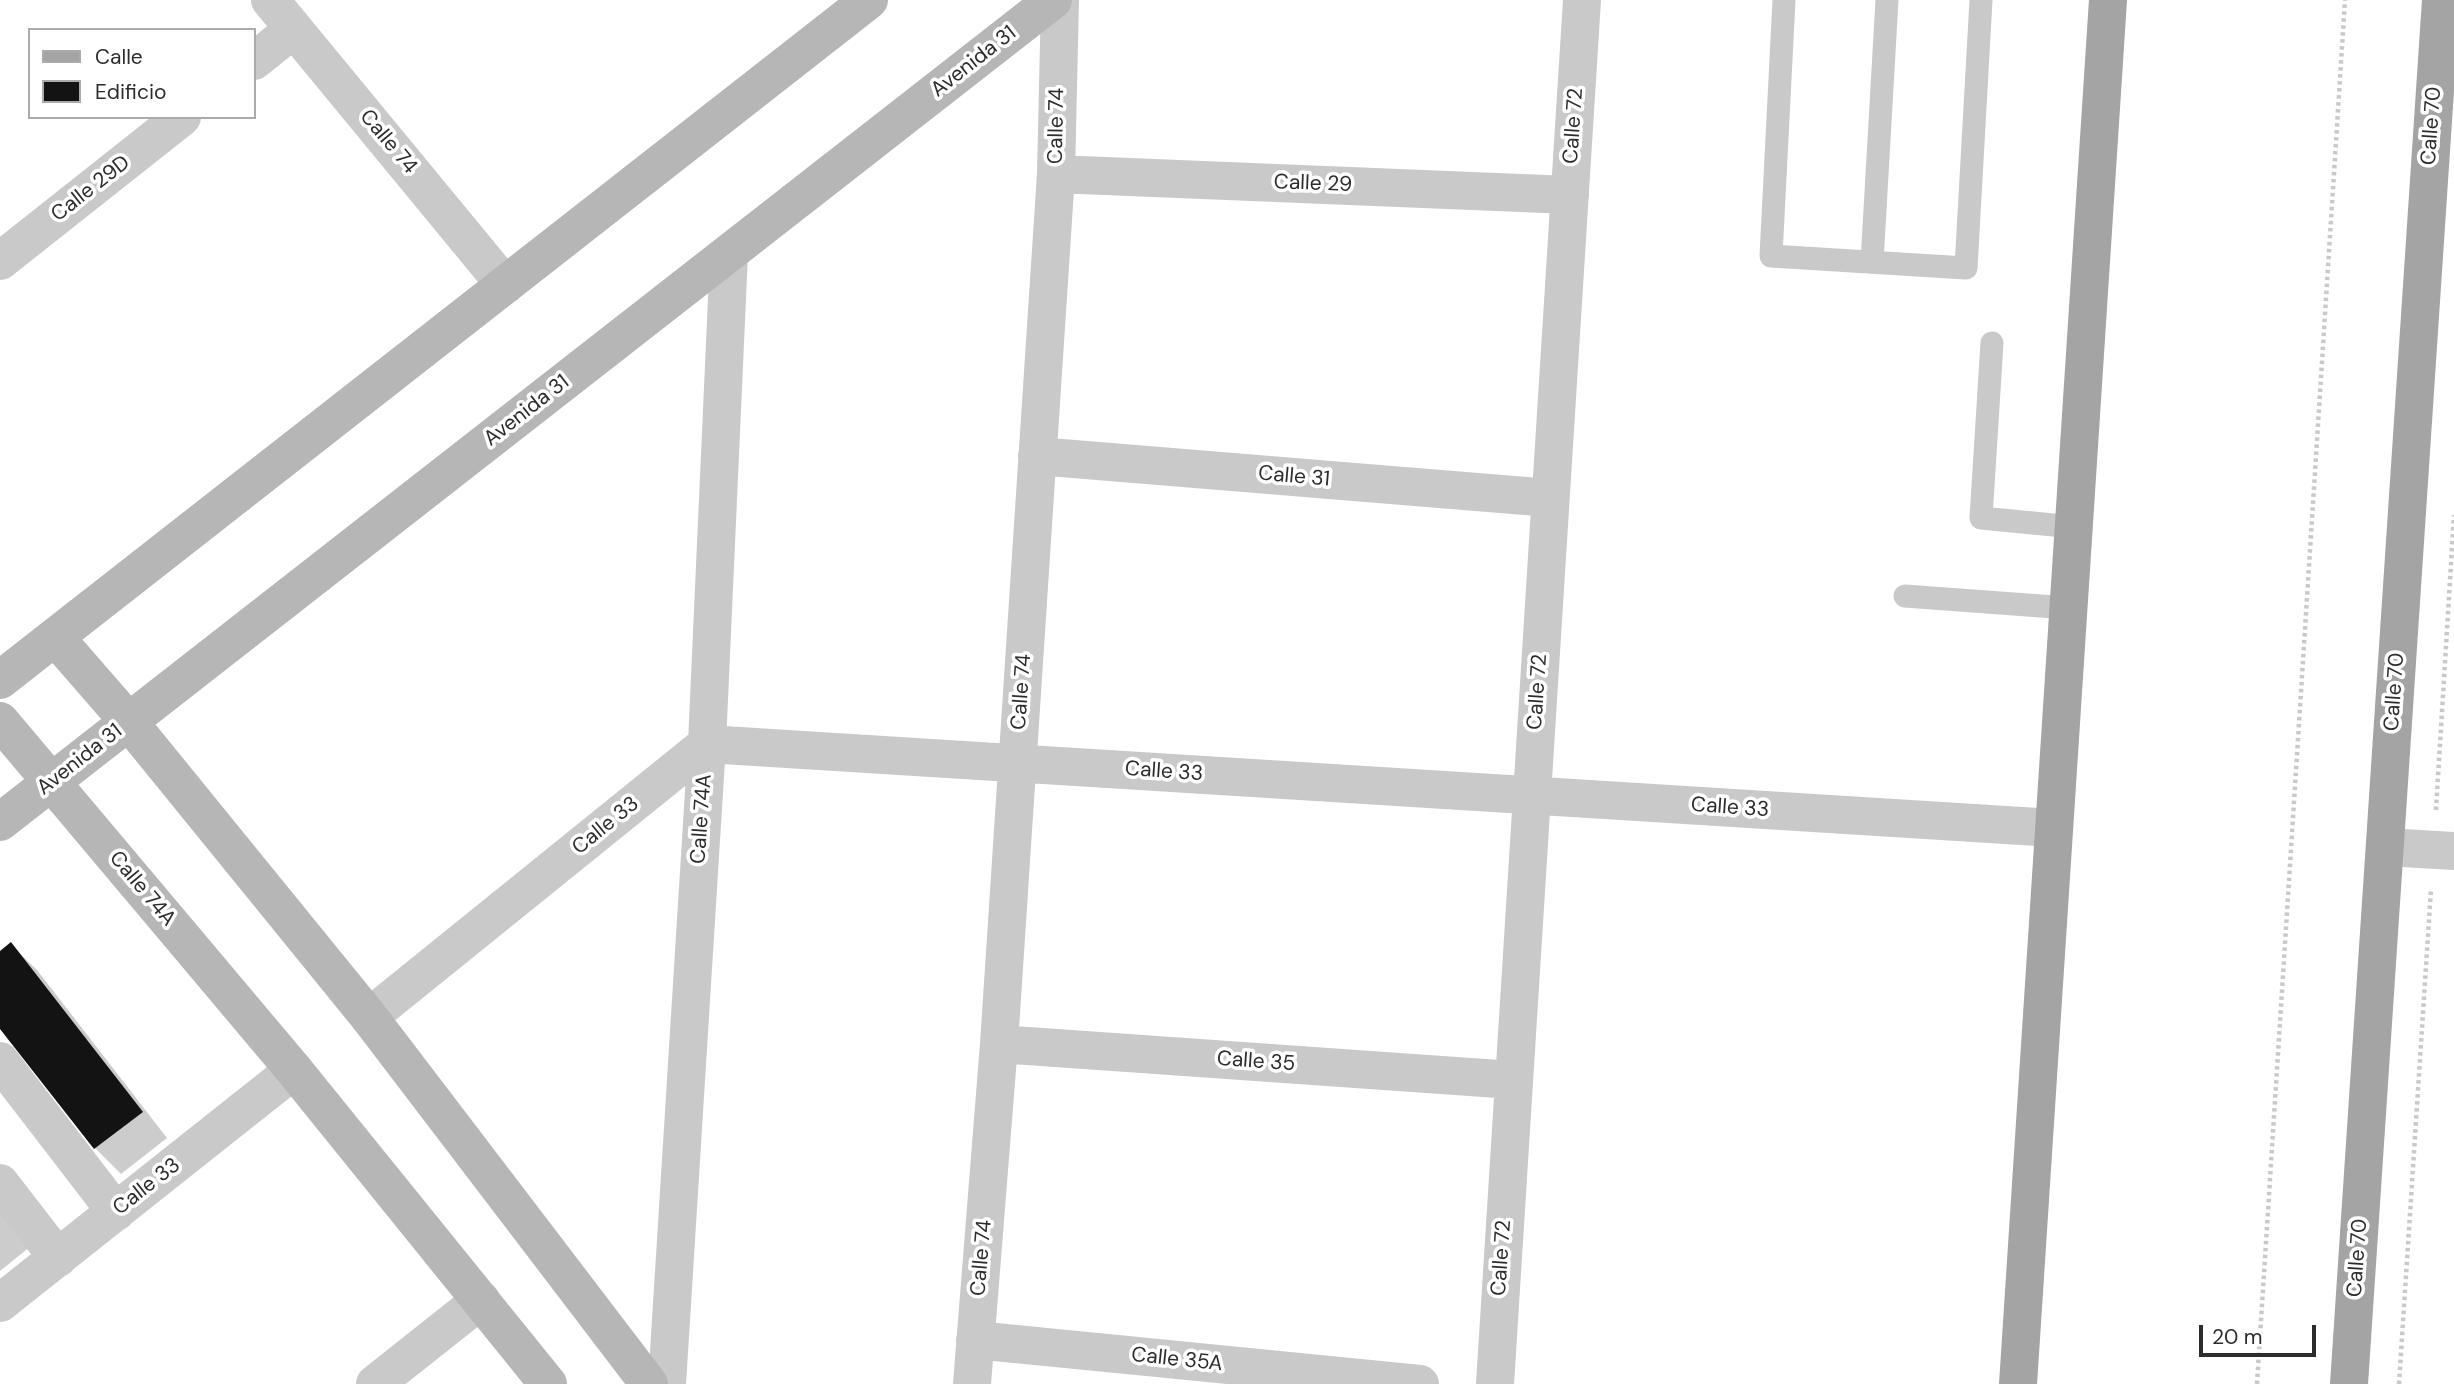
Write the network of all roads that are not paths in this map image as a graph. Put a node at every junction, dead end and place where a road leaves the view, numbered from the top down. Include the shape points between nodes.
1 (270, 0) edge
2 (869, 0) edge
3 (1054, 0) edge
4 (1060, 0) edge
5 (1582, 0) edge
6 (1784, 0) edge
7 (1886, 0) edge
8 (1981, 0) edge
9 (2108, 0) edge
10 (2441, 0) edge
11 (294, 29) junction
12 (256, 59) edge
13 (179, 119) edge
14 (1056, 174) junction
15 (1570, 195) junction
16 (729, 254) junction
17 (0, 261) edge
18 (1872, 261) junction
19 (505, 285) junction
20 (1992, 342) dead end
21 (1037, 457) junction
22 (1550, 498) junction
23 (2074, 527) junction
24 (1905, 596) dead end
25 (2068, 608) junction
26 (55, 637) junction
27 (0, 680) edge
28 (0, 721) edge
29 (129, 722) junction
30 (707, 744) junction
31 (1017, 763) junction
32 (52, 781) junction
33 (1532, 795) junction
34 (0, 822) edge
35 (2054, 828) junction
36 (2385, 847) junction
37 (2444, 851) edge
38 (369, 1017) junction
39 (999, 1044) junction
40 (0, 1061) edge
41 (294, 1070) junction
42 (1513, 1080) junction
43 (0, 1183) edge
44 (116, 1212) junction
45 (58, 1258) junction
46 (481, 1300) junction
47 (0, 1303) edge
48 (975, 1340) junction
49 (375, 1384) edge
50 (548, 1384) edge
51 (649, 1384) edge
52 (667, 1384) edge
53 (972, 1384) edge
54 (1420, 1384) edge
55 (1495, 1384) edge
56 (2018, 1384) edge
57 (2349, 1384) edge

1 - 11 street, Calle 74
2 - 19 main road
3 - 16 main road, Avenida 31
4 - 14 street, Calle 74
5 - 15 street, Calle 72
6 - 18 lane via 1771,256
7 - 18 lane
8 - 18 lane via 1966,268
9 - 23 main road
10 - 36 main road, Calle 70
11 - 12 street
11 - 19 street, Calle 74
13 - 17 street, Calle 29D
14 - 15 street, Calle 29
14 - 21 street, Calle 74
15 - 22 street, Calle 72
16 - 29 main road, Avenida 31
16 - 30 street, Calle 74A
19 - 26 main road
20 - 23 lane via 1981,518
21 - 22 street, Calle 31
21 - 31 street, Calle 74
22 - 33 street, Calle 72
23 - 25 main road
24 - 25 lane
25 - 35 main road
26 - 27 main road
26 - 29 main road
28 - 32 main road, Calle 74A
29 - 32 main road, Avenida 31
29 - 38 main road
30 - 31 street, Calle 33
30 - 38 street, Calle 33
30 - 52 street, Calle 74A
31 - 33 street, Calle 33
31 - 39 street, Calle 74
32 - 34 main road, Avenida 31
32 - 41 main road, Calle 74A
33 - 35 street, Calle 33
33 - 42 street, Calle 72
35 - 56 main road
36 - 37 street
36 - 57 main road, Calle 70
38 - 51 main road
39 - 42 street, Calle 35
39 - 48 street, Calle 74
40 - 44 street
41 - 44 street, Calle 33
41 - 46 main road, Calle 74A
42 - 55 street, Calle 72
43 - 45 street
44 - 45 street, Calle 33
45 - 47 street, Calle 33
46 - 49 street
46 - 50 main road, Calle 74A
48 - 53 street, Calle 74
48 - 54 street, Calle 35A

